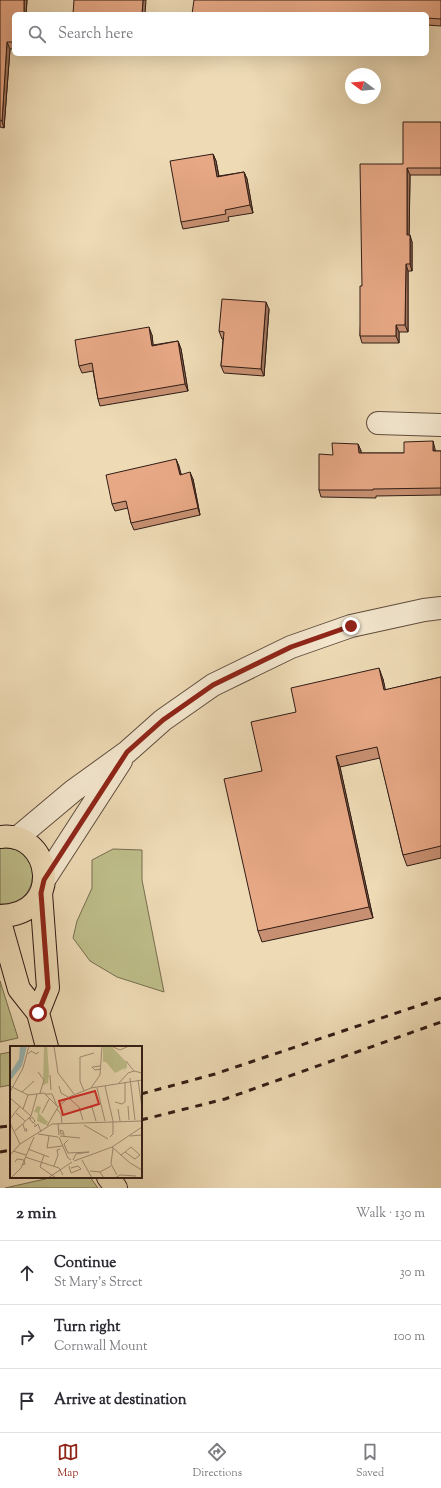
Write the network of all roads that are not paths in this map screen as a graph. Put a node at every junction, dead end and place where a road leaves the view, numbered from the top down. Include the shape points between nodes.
1 (378, 423) dead end
2 (441, 424) edge
3 (441, 608) edge
4 (127, 752) junction
5 (5, 836) edge
6 (43, 887) junction
7 (0, 916) edge
8 (0, 922) edge
9 (38, 1013) junction
10 (47, 1046) edge
11 (109, 1178) edge
12 (116, 1188) edge

1 - 2 street
3 - 4 street via 351,626 291,647 213,685 163,720
4 - 5 street
4 - 6 street
5 - 6 main road via 29,844 38,854 43,867
6 - 7 main road via 34,904 23,912
6 - 9 main road via 48,988
8 - 9 main road via 19,989
9 - 10 main road
11 - 12 main road

